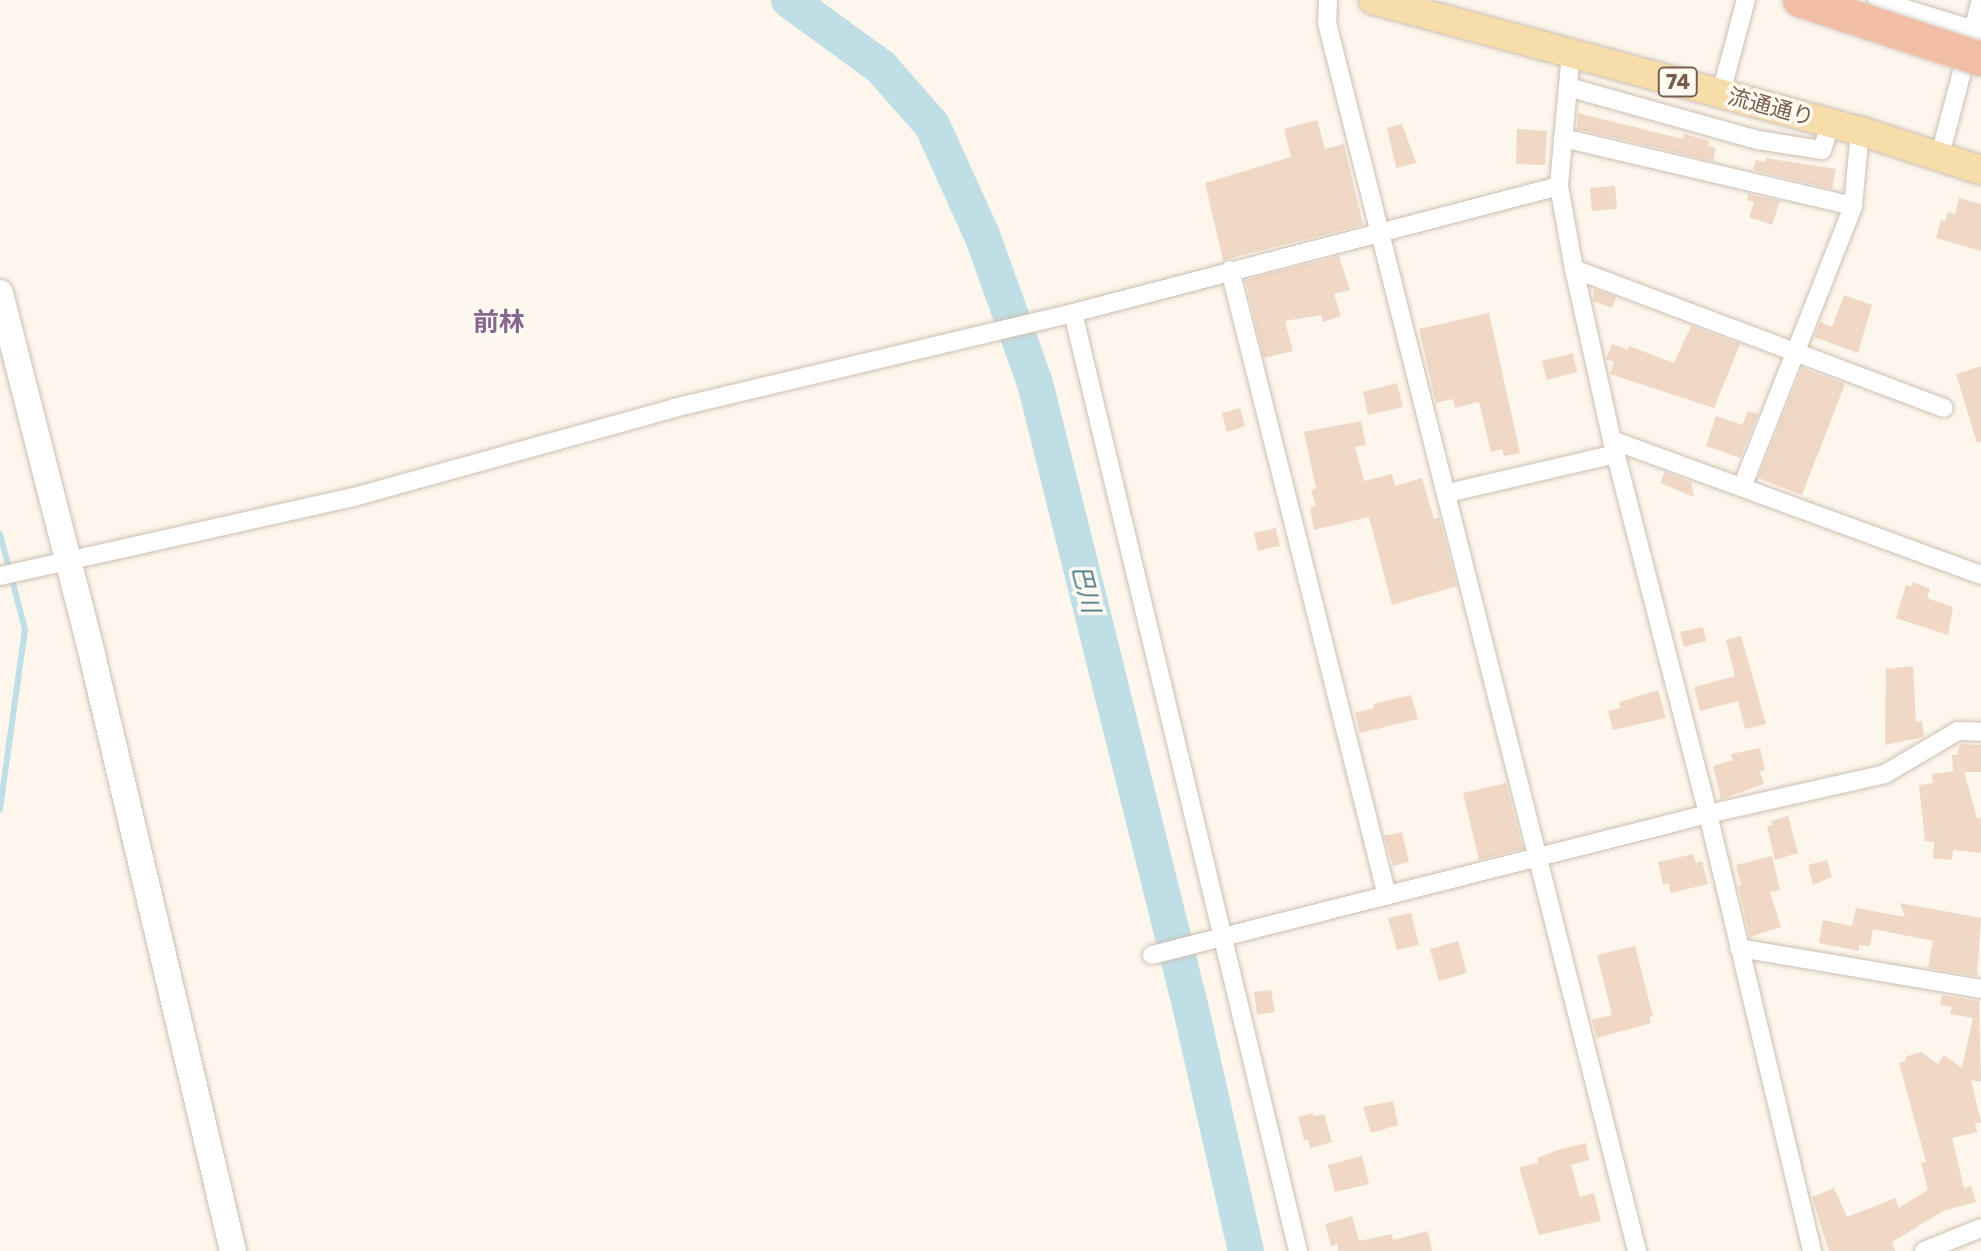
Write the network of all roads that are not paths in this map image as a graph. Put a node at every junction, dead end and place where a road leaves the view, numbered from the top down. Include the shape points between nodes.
1 (1328, 0) edge
2 (1373, 0) edge
3 (1746, 0) edge
4 (1800, 0) edge
5 (1837, 0) edge
6 (1877, 0) edge
7 (1981, 0) edge
8 (1979, 42) edge
9 (1571, 53) junction
10 (1568, 87) junction
11 (1721, 93) junction
12 (1831, 123) junction
13 (1860, 131) junction
14 (1563, 138) junction
15 (1940, 155) junction
16 (1981, 170) edge
17 (1559, 186) junction
18 (1853, 206) junction
19 (1381, 232) junction
20 (1574, 269) junction
21 (1230, 270) junction
22 (0, 293) edge
23 (1073, 313) junction
24 (1796, 352) junction
25 (1944, 408) dead end
26 (1614, 447) junction
27 (1742, 487) junction
28 (1448, 493) junction
29 (68, 559) junction
30 (1, 575) edge
31 (1981, 575) edge
32 (1981, 732) edge
33 (1708, 814) junction
34 (1538, 859) junction
35 (1387, 896) junction
36 (1223, 938) junction
37 (1739, 948) junction
38 (1152, 955) dead end
39 (1981, 989) edge
40 (1981, 1228) edge
41 (1964, 1244) edge
42 (233, 1251) edge
43 (1298, 1251) edge
44 (1637, 1251) edge
45 (1812, 1251) edge
46 (1924, 1251) edge

1 - 19 street via 1327,23
2 - 9 main road, 流通通り / 74
3 - 11 street
4 - 8 highway, bridge
5 - 8 highway
6 - 8 street
7 - 8 street
8 - 15 street
9 - 10 street
9 - 11 main road, 流通通り / 74
10 - 12 street via 1758,140 1822,150
10 - 14 street
11 - 12 main road, 流通通り / 74
12 - 13 main road, 流通通り / 74
13 - 15 main road, 流通通り / 74
13 - 18 street
14 - 17 street
14 - 18 street
15 - 16 main road, 流通通り / 74
17 - 19 street
17 - 20 street
18 - 24 street
19 - 21 street
19 - 28 street
20 - 24 street
20 - 26 street
21 - 23 street
21 - 35 street
22 - 29 street
23 - 29 street via 674,408 354,497
23 - 36 street
24 - 25 street
24 - 27 street
26 - 27 street
26 - 28 street
26 - 33 street
27 - 31 street
28 - 34 street
29 - 30 street
29 - 42 street
32 - 33 street via 1958,731 1885,774
33 - 34 street
33 - 37 street
34 - 35 street
34 - 44 street
35 - 36 street
36 - 38 street
36 - 43 street
37 - 39 street
37 - 45 street
40 - 41 street
41 - 46 street

